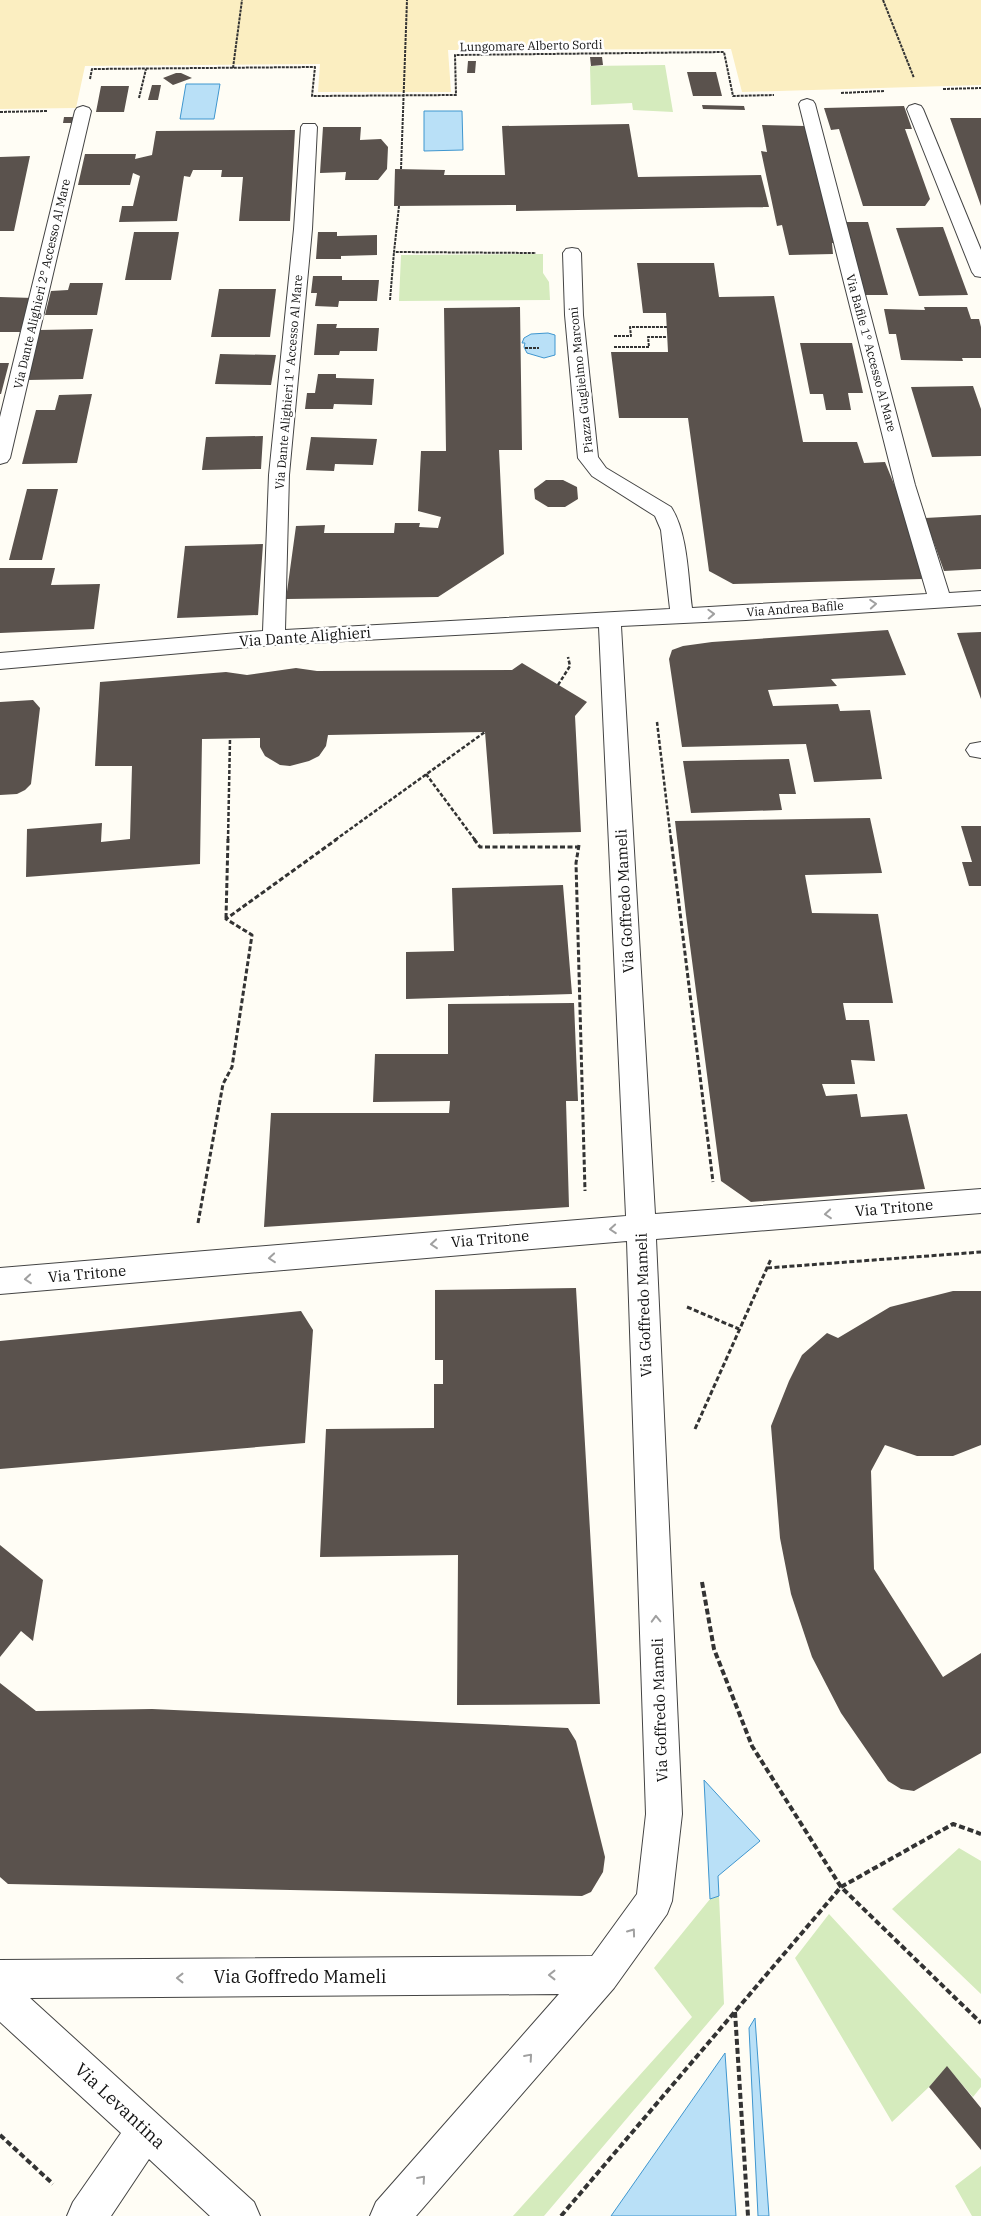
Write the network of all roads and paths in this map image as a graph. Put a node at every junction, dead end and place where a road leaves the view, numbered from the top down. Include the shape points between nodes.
1 (242, 0) edge
2 (408, 0) edge
3 (883, 0) edge
4 (233, 68) junction
5 (146, 69) junction
6 (915, 81) dead end
7 (981, 88) edge
8 (936, 90) dead end
9 (888, 91) dead end
10 (841, 93) dead end
11 (783, 95) dead end
12 (402, 96) junction
13 (139, 98) dead end
14 (807, 104) dead end
15 (915, 109) dead end
16 (83, 111) junction
17 (0, 112) edge
18 (309, 127) dead end
19 (401, 169) dead end
20 (399, 206) dead end
21 (394, 252) junction
22 (572, 252) joint
23 (981, 272) edge
24 (390, 300) dead end
25 (666, 327) dead end
26 (631, 336) dead end
27 (667, 337) dead end
28 (614, 347) dead end
29 (0, 458) edge
30 (981, 598) edge
31 (940, 600) junction
32 (682, 615) junction
33 (610, 618) junction
34 (273, 638) junction
35 (568, 652) dead end
36 (0, 660) edge
37 (570, 666) junction
38 (574, 673) dead end
39 (558, 685) dead end
40 (657, 721) dead end
41 (485, 732) dead end
42 (230, 739) dead end
43 (426, 774) junction
44 (582, 840) dead end
45 (578, 847) junction
46 (226, 919) junction
47 (981, 1201) edge
48 (718, 1222) junction
49 (641, 1227) junction
50 (586, 1230) junction
51 (981, 1252) edge
52 (761, 1259) dead end
53 (191, 1265) junction
54 (767, 1268) junction
55 (0, 1281) edge
56 (683, 1305) dead end
57 (739, 1329) junction
58 (691, 1436) dead end
59 (701, 1574) dead end
60 (981, 1834) edge
61 (841, 1887) junction
62 (601, 1975) junction
63 (0, 1979) edge
64 (0, 1996) edge
65 (735, 2012) junction
66 (981, 2022) edge
67 (146, 2130) junction
68 (0, 2135) edge
69 (87, 2216) edge
70 (240, 2216) edge
71 (390, 2216) edge
72 (561, 2216) edge
73 (748, 2216) edge

1 - 4 path
2 - 12 path
3 - 6 path
4 - 5 path, Lungomare Alberto Sordi
4 - 12 path, Lungomare Alberto Sordi via 315,67 312,96
5 - 13 path
5 - 16 path, Lungomare Alberto Sordi via 92,69
7 - 8 path
9 - 10 path
11 - 12 path, Lungomare Alberto Sordi via 733,96 724,52 715,52 455,54 456,96
12 - 19 path
14 - 31 street, Via Bafile 1° Accesso Al Mare via 905,485
15 - 23 street
16 - 17 path
16 - 29 street, Via Dante Alighieri 2° Accesso Al Mare
18 - 34 street, Via Dante Alighieri 1° Accesso Al Mare via 279,475
20 - 21 path
21 - 22 path
21 - 24 path
22 - 32 street, Piazza Guglielmo Marconi via 574,315 588,458 600,472 664,512 672,530
25 - 26 path via 630,327
27 - 28 path via 648,337 650,347
30 - 31 street, Via Andrea Bafile
32 -> 31 street, Via Andrea Bafile
32 - 33 street, Via Andrea Bafile
33 - 34 street, Via Dante Alighieri
33 - 49 street, Via Goffredo Mameli
34 - 36 street, Via Dante Alighieri
35 - 37 path
37 - 38 path
37 - 39 path
40 - 48 path
41 - 43 path
42 - 46 path
43 - 45 path via 480,847
43 - 46 path
44 - 45 path
45 - 50 path
46 - 53 path via 252,935 232,1067 223,1084
47 -> 48 street, Via Tritone
48 - 49 street, Via Tritone
49 -> 50 street, Via Tritone
62 -> 49 street, Via Goffredo Mameli via 654,1901 664,1814
50 -> 53 street, Via Tritone
51 - 54 path
52 - 54 path via 771,1258
53 -> 55 street, Via Tritone
54 - 57 path
56 - 57 path
57 - 58 path
59 - 61 path via 714,1649 752,1746
60 - 61 path via 953,1824
61 - 65 path
61 - 66 path
62 -> 63 street, Via Goffredo Mameli
71 -> 62 street, Via Goffredo Mameli
64 - 67 street, Via Levantina
65 - 72 path
65 - 73 path
67 - 69 street
67 - 70 street, Via Levantina
68 - 69 path

